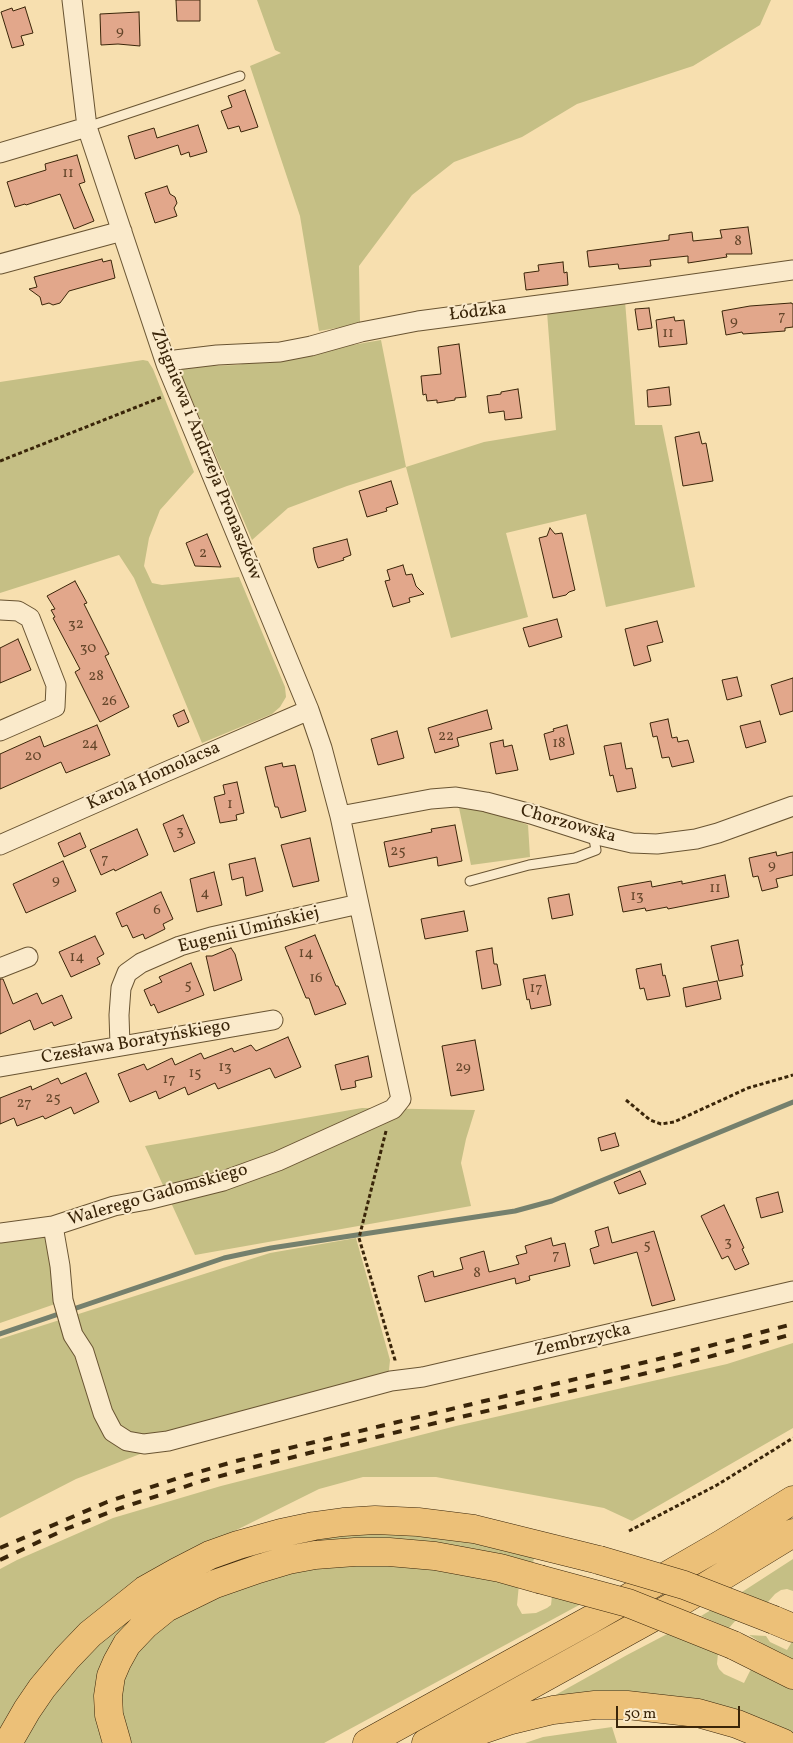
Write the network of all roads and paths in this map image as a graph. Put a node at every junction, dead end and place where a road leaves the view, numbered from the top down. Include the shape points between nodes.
1 (72, 0) edge
2 (240, 76) dead end
3 (87, 127) junction
4 (0, 153) edge
5 (122, 231) junction
6 (0, 264) edge
7 (793, 270) edge
8 (166, 364) junction
9 (167, 396) dead end
10 (0, 461) edge
11 (0, 610) edge
12 (309, 710) junction
13 (0, 731) edge
14 (793, 806) edge
15 (340, 816) junction
16 (593, 834) junction
17 (0, 846) edge
18 (470, 881) dead end
19 (358, 904) junction
20 (28, 957) dead end
21 (0, 968) edge
22 (273, 1020) dead end
23 (120, 1045) junction
24 (0, 1067) edge
25 (793, 1075) edge
26 (626, 1100) dead end
27 (394, 1109) junction
28 (53, 1226) junction
29 (0, 1233) edge
30 (793, 1291) edge
31 (391, 1381) junction
32 (793, 1438) edge
33 (793, 1500) edge
34 (629, 1531) dead end
35 (793, 1533) edge
36 (784, 1624) edge
37 (793, 1675) edge
38 (8, 1743) edge
39 (117, 1743) edge
40 (366, 1743) edge
41 (426, 1743) edge
42 (444, 1743) edge
43 (783, 1743) edge

1 - 3 street, Zbigniewa i Andrzeja Pronaszków
2 - 3 lane
3 - 4 street
3 - 5 street, Zbigniewa i Andrzeja Pronaszków
5 - 6 street
5 - 8 street, Zbigniewa i Andrzeja Pronaszków
7 - 8 street, Łódzka via 418,321 280,352 217,355
8 - 12 street, Zbigniewa i Andrzeja Pronaszków
9 - 10 path
11 - 13 street via 18,611 30,618 56,685 55,706
12 - 15 street, Zbigniewa i Andrzeja Pronaszków
12 - 17 street, Karola Homolacsa
14 - 16 street, Chorzowska via 718,833 672,843 632,843
15 - 16 street, Chorzowska via 456,797 531,814
15 - 19 street, Zbigniewa i Andrzeja Pronaszków
16 - 18 lane via 596,850 575,858 529,865
19 - 23 street, Eugenii Umińskiej via 211,937 141,963 127,973 121,988
19 - 27 street via 401,1099
20 - 21 street
22 - 23 street, Czesława Boratyńskiego
23 - 24 street, Czesława Boratyńskiego
25 - 26 path via 748,1088 674,1122 661,1124 650,1120
27 - 28 street, Walerego Gadomskiego via 278,1161 223,1181 114,1206
27 - 31 path via 381,1144 359,1238 395,1360
28 - 29 street, Walerego Gadomskiego
28 - 31 street, Zembrzycka via 63,1300 73,1335 84,1352 103,1413 113,1432 126,1441 144,1444 168,1441
30 - 31 street, Zembrzycka via 443,1373
32 - 34 path via 717,1485
33 - 40 highway via 590,1620
35 - 41 highway via 677,1604
36 - 38 highway, bridge via 684,1585 474,1529 375,1520 314,1526 210,1555 145,1590 90,1634 67,1658 42,1688
37 - 39 highway, bridge via 733,1645 628,1603 500,1568 435,1556 389,1552 315,1555 288,1560 215,1584 166,1608 139,1632 127,1644 111,1676 109,1715
42 - 43 highway via 553,1710 595,1705 698,1713 737,1724

